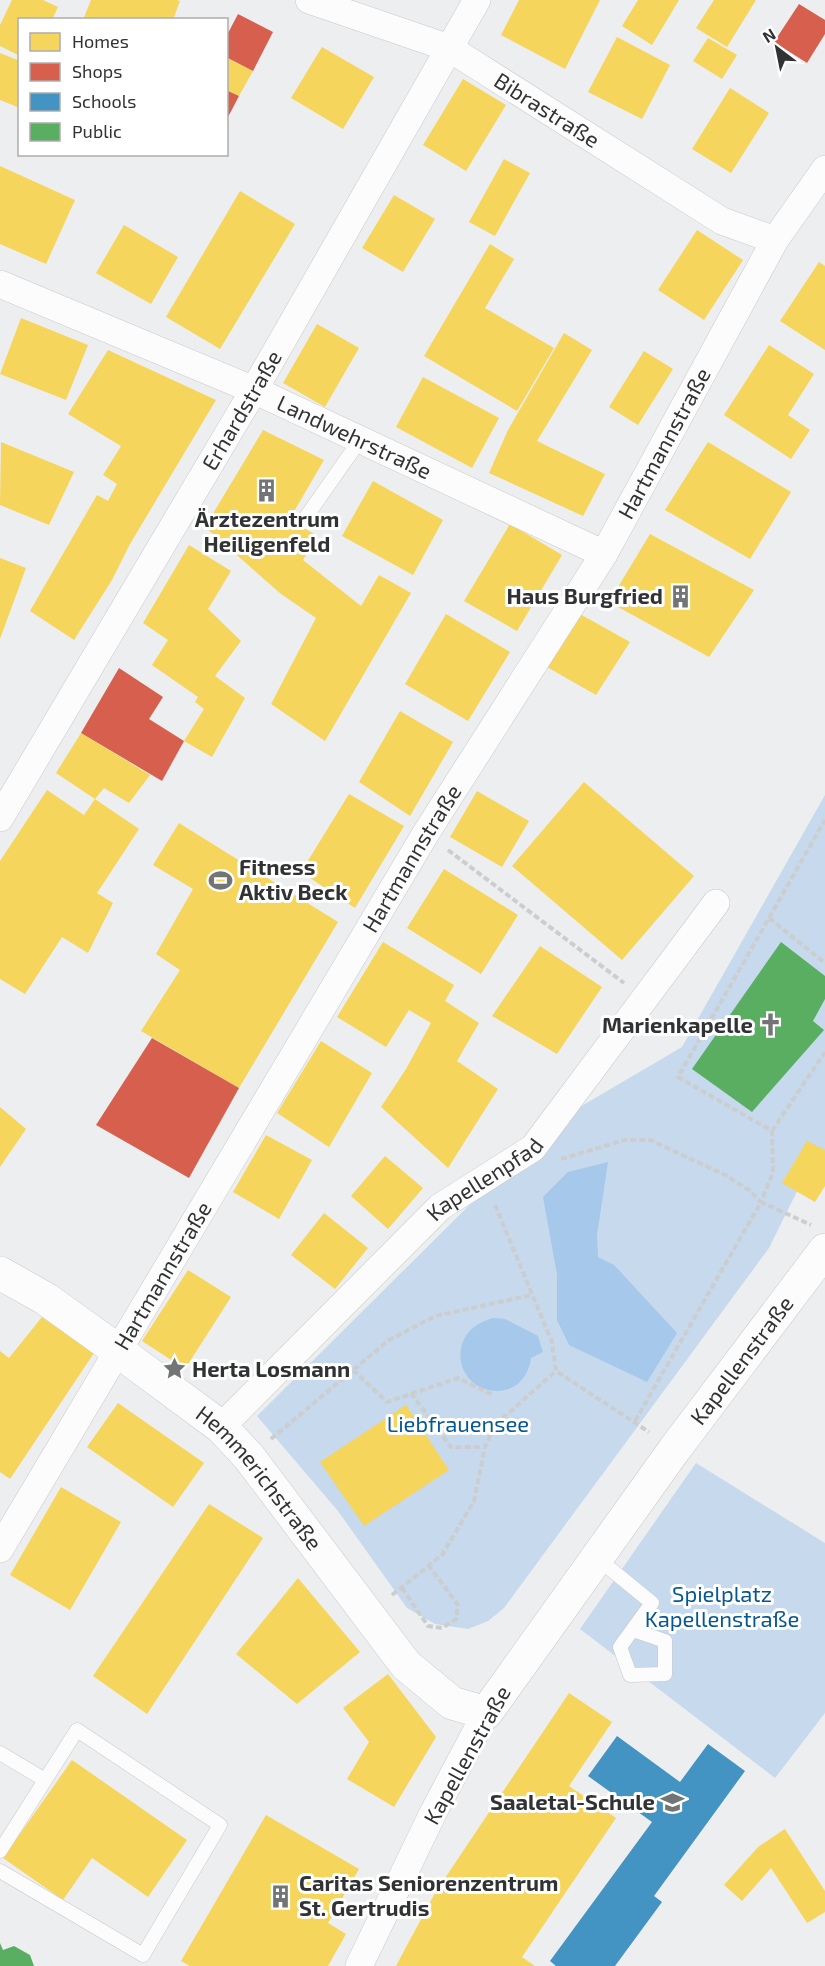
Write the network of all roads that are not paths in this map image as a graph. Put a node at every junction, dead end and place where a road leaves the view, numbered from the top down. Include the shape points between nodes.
1 (309, 0) edge
2 (477, 0) edge
3 (449, 48) junction
4 (825, 170) edge
5 (775, 240) junction
6 (0, 284) edge
7 (254, 390) junction
8 (360, 440) junction
9 (306, 517) dead end
10 (604, 554) junction
11 (0, 818) edge
12 (716, 903) dead end
13 (820, 1238) edge
14 (0, 1274) edge
15 (117, 1350) junction
16 (221, 1427) junction
17 (0, 1549) edge
18 (597, 1558) junction
19 (633, 1630) dead end
20 (486, 1713) junction
21 (0, 1753) edge
22 (45, 1780) junction
23 (0, 1851) edge
24 (0, 1871) edge
25 (359, 1966) edge

1 - 3 street, Bibrastraße
2 - 3 street, Erhardstraße
3 - 5 street, Bibrastraße via 722,221
3 - 7 street, Erhardstraße
4 - 5 street, Hartmannstraße
5 - 10 street, Hartmannstraße
6 - 7 street, Landwehrstraße
7 - 8 street, Landwehrstraße
7 - 11 street, Erhardstraße
8 - 9 lane
8 - 10 street, Landwehrstraße
10 - 15 street, Hartmannstraße via 426,833
12 - 16 street, Kapellenpfad via 533,1148 440,1207
13 - 18 street, Kapellenstraße
14 - 15 street, Hemmerichstraße via 46,1299
15 - 16 street, Hemmerichstraße
15 - 17 street, Hartmannstraße
16 - 20 street, Hemmerichstraße via 249,1457 406,1665 452,1703
18 - 19 lane via 652,1603
18 - 20 street, Kapellenstraße
20 - 25 street, Kapellenstraße
21 - 22 lane
22 - 23 lane
22 - 24 lane via 77,1730 220,1825 143,1955

